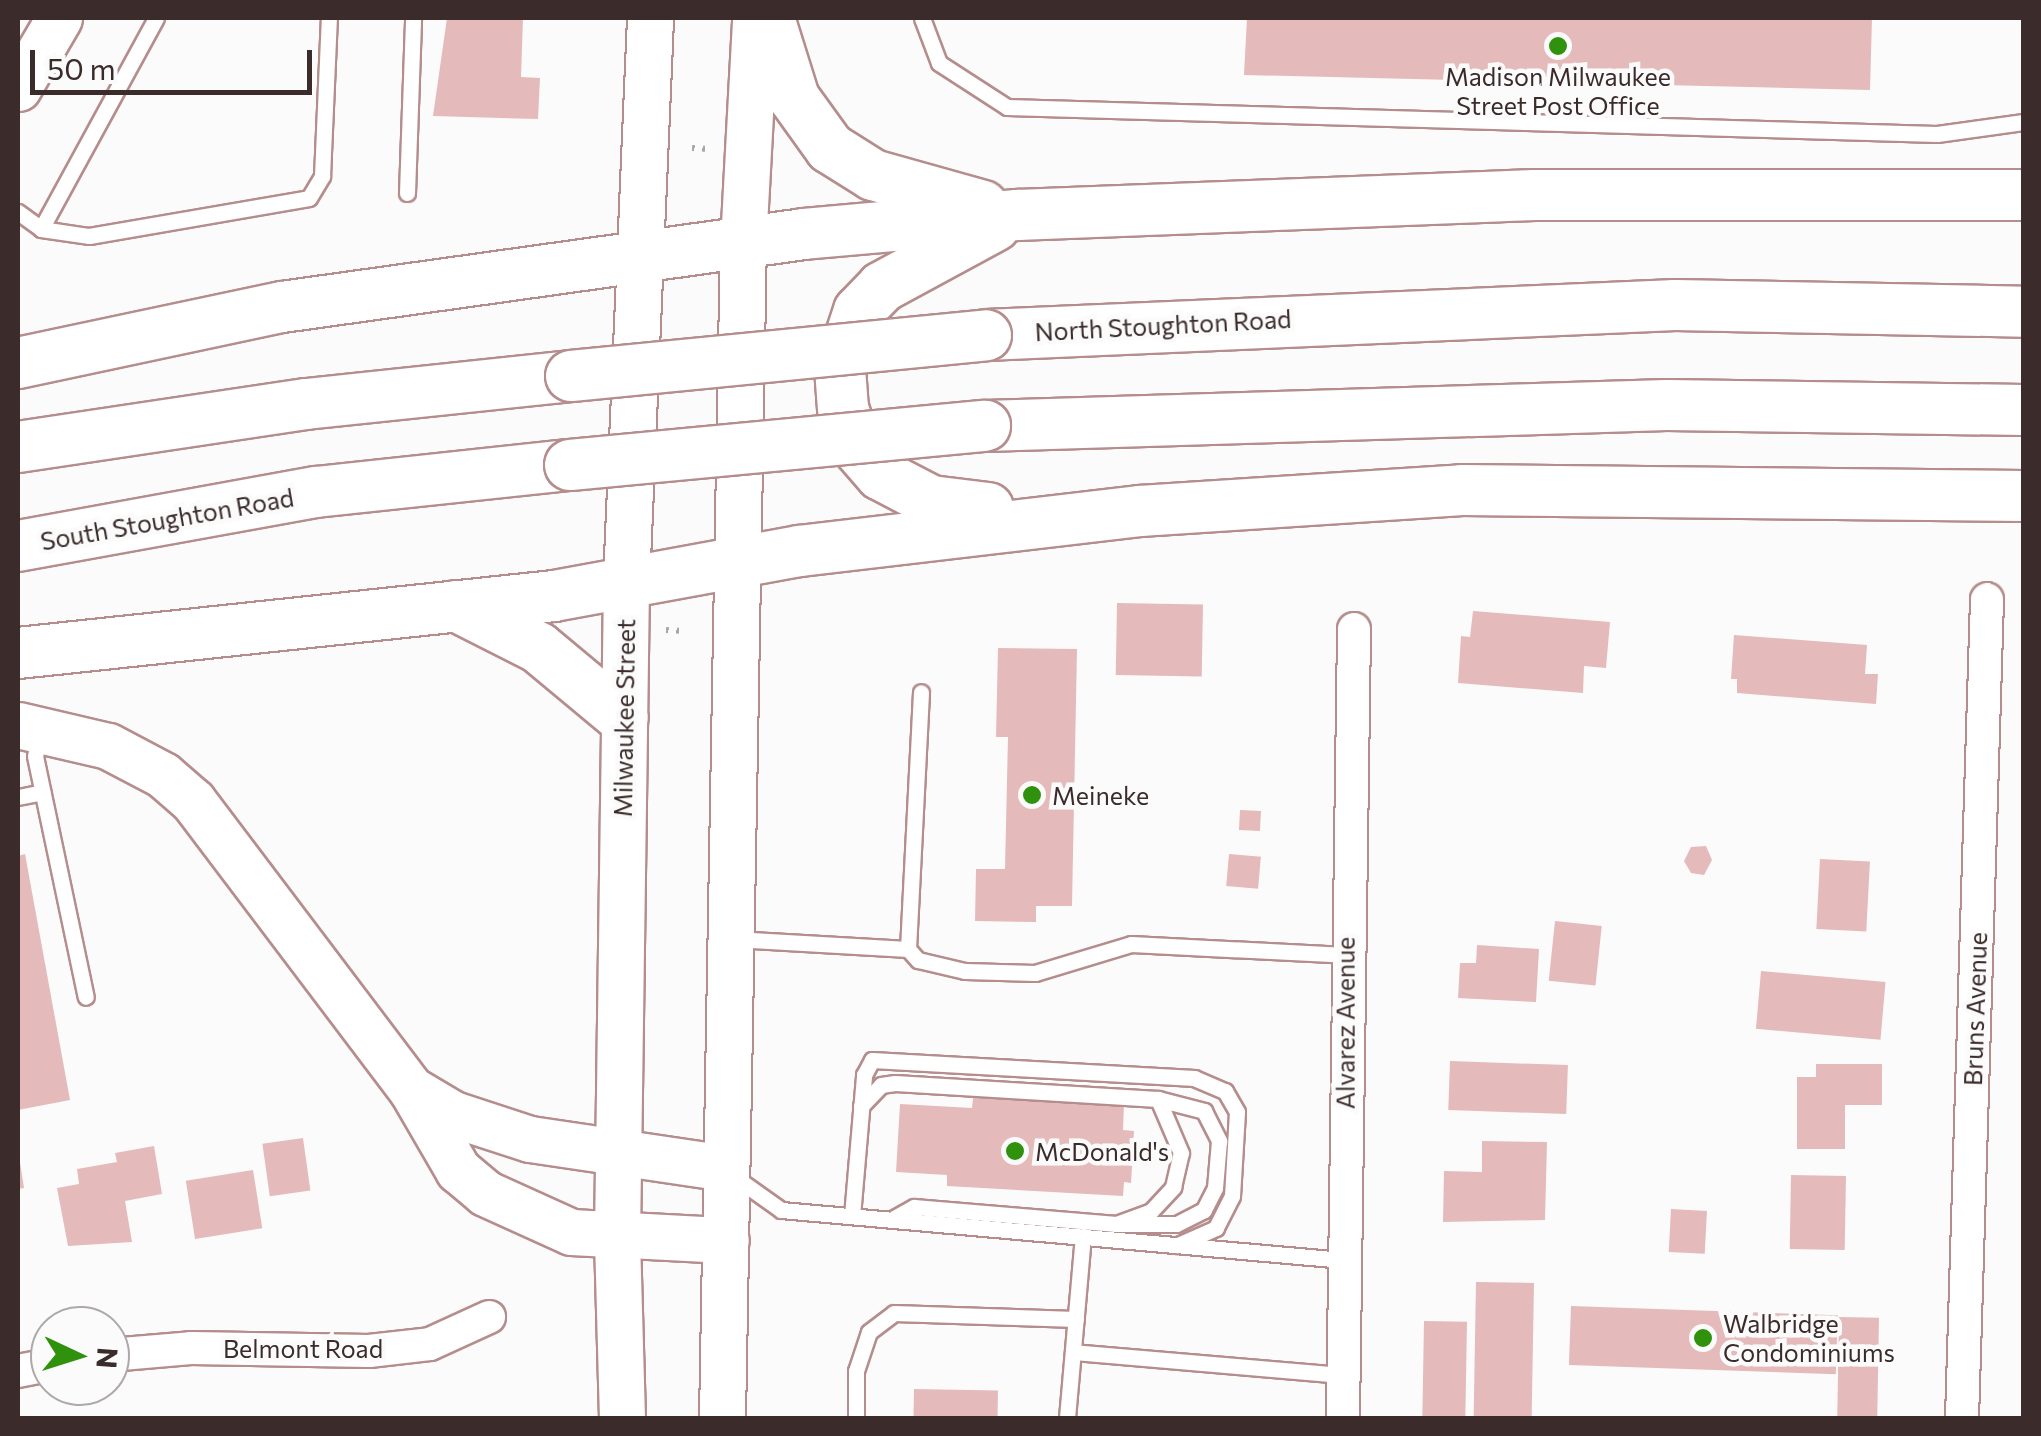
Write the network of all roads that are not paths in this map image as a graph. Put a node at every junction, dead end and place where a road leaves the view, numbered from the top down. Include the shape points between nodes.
1 (59, 18) edge
2 (156, 18) edge
3 (329, 18) edge
4 (413, 18) edge
5 (650, 18) edge
6 (755, 18) edge
7 (769, 18) edge
8 (922, 18) edge
9 (18, 88) edge
10 (2024, 122) edge
11 (407, 193) dead end
12 (2024, 194) edge
13 (18, 212) edge
14 (1017, 215) junction
15 (41, 229) junction
16 (742, 243) junction
17 (638, 260) junction
18 (2024, 312) edge
19 (18, 363) edge
20 (2024, 410) edge
21 (18, 447) edge
22 (2024, 496) edge
23 (1072, 517) junction
24 (18, 546) edge
25 (737, 561) junction
26 (626, 582) junction
27 (1987, 599) dead end
28 (456, 606) junction
29 (1354, 628) dead end
30 (18, 653) edge
31 (920, 692) dead end
32 (624, 718) junction
33 (29, 726) edge
34 (43, 792) junction
35 (18, 797) edge
36 (730, 939) junction
37 (908, 949) junction
38 (1346, 956) junction
39 (86, 997) dead end
40 (411, 1089) junction
41 (1158, 1098) junction
42 (862, 1106) junction
43 (618, 1156) junction
44 (726, 1168) junction
45 (852, 1216) junction
46 (892, 1219) junction
47 (1116, 1224) junction
48 (1082, 1236) junction
49 (617, 1238) junction
50 (726, 1240) junction
51 (1178, 1245) junction
52 (1344, 1260) junction
53 (490, 1317) dead end
54 (1076, 1319) junction
55 (1073, 1352) junction
56 (130, 1353) edge
57 (1343, 1375) junction
58 (622, 1418) edge
59 (722, 1418) edge
60 (856, 1418) edge
61 (1067, 1418) edge
62 (1342, 1418) edge
63 (1962, 1418) edge

1 - 9 street
2 - 15 lane
3 - 15 lane via 322,176 309,198 88,236
4 - 11 lane
5 - 17 street, Milwaukee Street
6 - 16 street
7 - 14 main road via 794,98 830,148 873,176
8 - 10 lane via 939,63 1007,107 1937,134
12 - 14 main road via 1535,195
13 - 15 lane
14 - 16 main road
14 - 23 main road via 882,287 859,311 840,368 842,409 855,445 902,491 932,501
16 - 17 main road
16 - 25 street
17 - 19 main road via 282,307
17 - 26 street, Milwaukee Street
18 - 21 main road, North Stoughton Road, bridge via 1675,305 986,335 306,404
20 - 24 main road, South Stoughton Road, bridge via 1648,405 985,426 316,492
22 - 23 main road via 1462,490
23 - 25 main road
25 - 26 main road
25 - 36 street
26 - 28 main road
26 - 32 street, Milwaukee Street
27 - 63 street, Bruns Avenue
28 - 30 main road
28 - 32 main road via 539,648
29 - 38 street, Alvarez Avenue
31 - 37 lane
32 - 43 street, Milwaukee Street
33 - 34 lane
33 - 40 street via 108,746 163,775 193,801
34 - 35 lane
34 - 39 lane
36 - 37 lane
36 - 44 street
37 - 38 lane via 918,960 982,972 1035,972 1131,944
38 - 52 street, Alvarez Avenue
40 - 43 street via 495,1128
40 - 49 street via 437,1140 485,1193 571,1232
41 - 42 lane via 894,1083 881,1085
41 - 47 lane via 1178,1135 1179,1172 1151,1212
41 - 47 lane via 1191,1104 1211,1120 1219,1141 1212,1200 1186,1222
42 - 45 lane
42 - 51 lane via 866,1067 879,1058 1216,1084 1232,1100 1239,1124 1230,1208 1205,1237
43 - 44 street
43 - 49 street, Milwaukee Street
44 - 45 lane via 781,1210
44 - 50 street
45 - 46 lane
46 - 47 lane via 914,1207
46 - 48 lane
48 - 51 lane
48 - 54 lane
49 - 50 street
49 - 58 street, Milwaukee Street
50 - 59 street
51 - 52 lane
52 - 57 street, Alvarez Avenue
53 - 56 street, Belmont Road via 430,1344 369,1352
54 - 55 lane
54 - 60 lane via 894,1313 869,1332 856,1371
55 - 57 lane
55 - 61 lane
57 - 62 street, Alvarez Avenue

